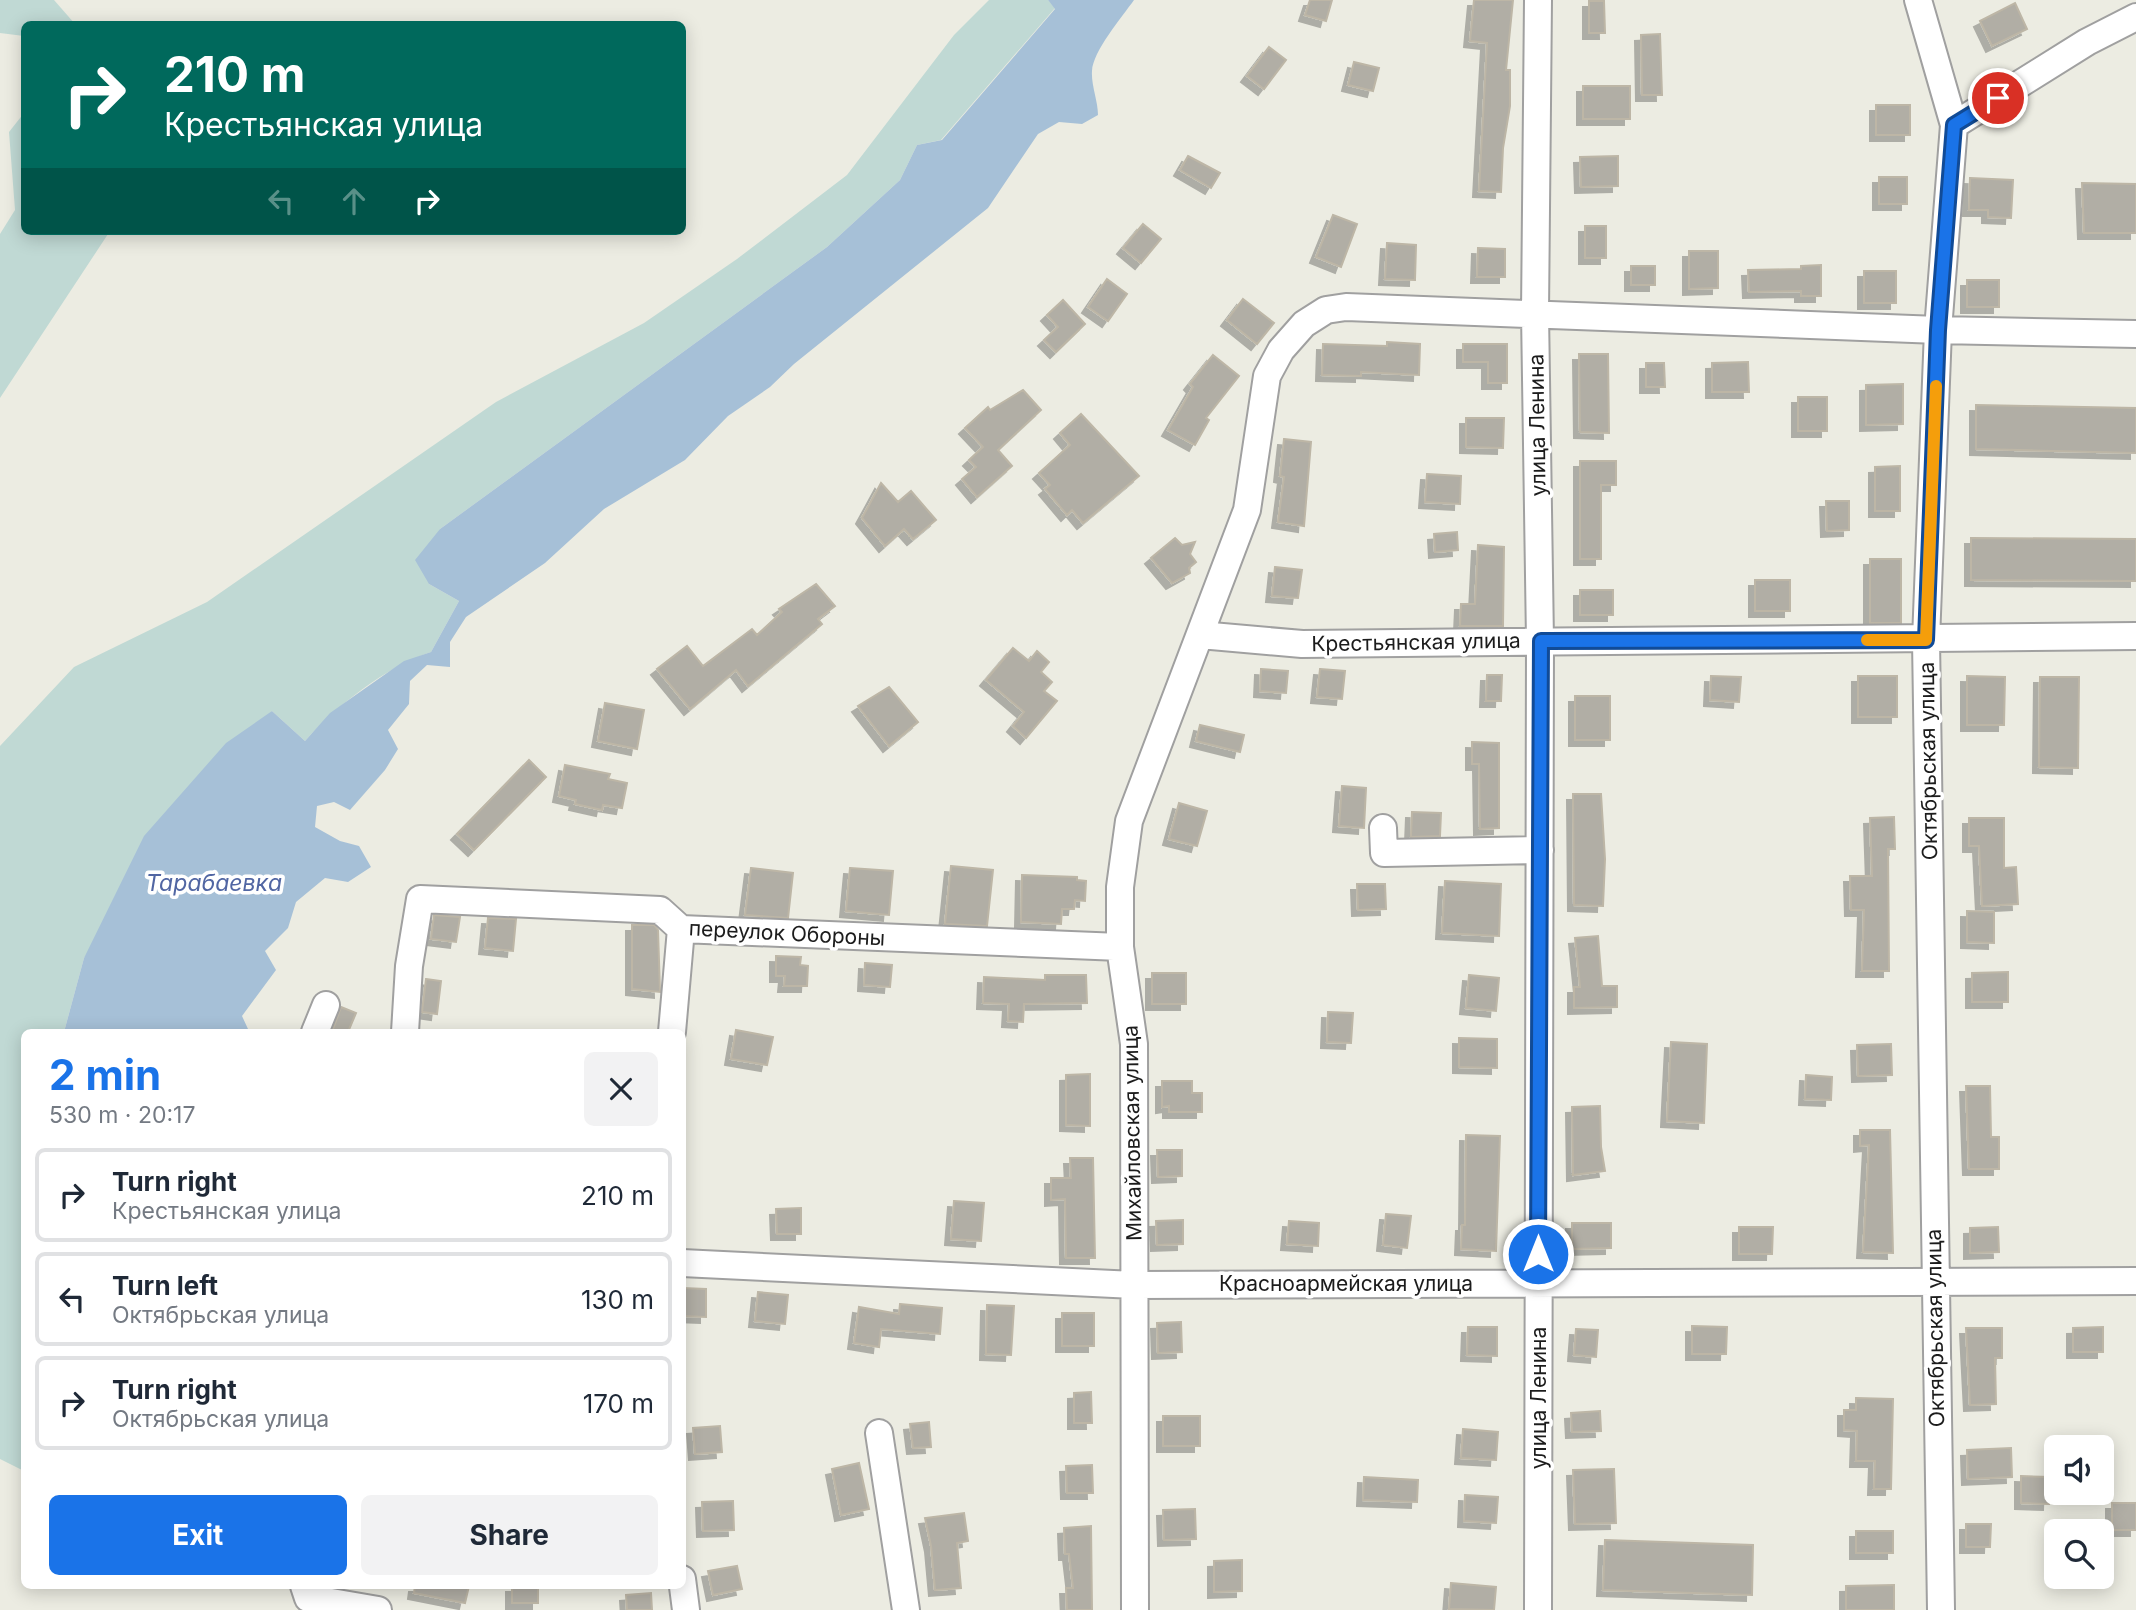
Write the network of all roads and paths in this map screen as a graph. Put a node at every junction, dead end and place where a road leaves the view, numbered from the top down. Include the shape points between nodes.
1 (1538, 0) edge
2 (1917, 0) edge
3 (2136, 17) edge
4 (1954, 125) junction
5 (1535, 313) junction
6 (1938, 330) junction
7 (2136, 334) edge
8 (1200, 635) junction
9 (2136, 636) edge
10 (1926, 640) junction
11 (1541, 641) junction
12 (1383, 828) dead end
13 (1540, 850) junction
14 (681, 929) junction
15 (1119, 947) junction
16 (326, 1005) dead end
17 (316, 1029) edge
18 (405, 1029) edge
19 (672, 1029) edge
20 (686, 1263) edge
21 (1538, 1281) junction
22 (1934, 1281) junction
23 (2136, 1281) edge
24 (1135, 1284) junction
25 (879, 1433) dead end
26 (683, 1589) edge
27 (306, 1592) edge
28 (378, 1610) edge
29 (686, 1610) edge
30 (906, 1610) edge
31 (1135, 1610) edge
32 (1538, 1610) edge
33 (1941, 1610) edge

1 - 5 street, улица Ленина
2 - 4 street
3 - 4 street via 2087,42
4 - 6 street, Октябрьская улица
5 - 6 street, Михайловская улица
5 - 8 street, Михайловская улица via 1346,307 1326,310 1304,324 1281,350 1267,376 1247,510
5 - 11 street, улица Ленина
6 - 7 street, Михайловская улица
6 - 10 street, Октябрьская улица
8 - 11 street, Крестьянская улица via 1302,644
8 - 15 street, Михайловская улица via 1129,821 1120,887
9 - 10 street, Крестьянская улица
10 - 11 street, Крестьянская улица
10 - 22 street, Октябрьская улица
11 - 13 street, улица Ленина
12 - 13 street via 1384,853
13 - 21 street, улица Ленина
14 - 15 street, переулок Обороны
14 - 18 street, переулок Обороны via 660,910 420,899
14 - 19 street
15 - 24 street, Михайловская улица via 1134,1044
16 - 17 street
20 - 24 street, Красноармейская улица
21 - 22 street, Красноармейская улица
21 - 24 street, Красноармейская улица
21 - 32 street, улица Ленина
22 - 23 street, Красноармейская улица
22 - 33 street, Октябрьская улица
24 - 31 street, Михайловская улица
25 - 30 street
26 - 29 street
27 - 28 street

